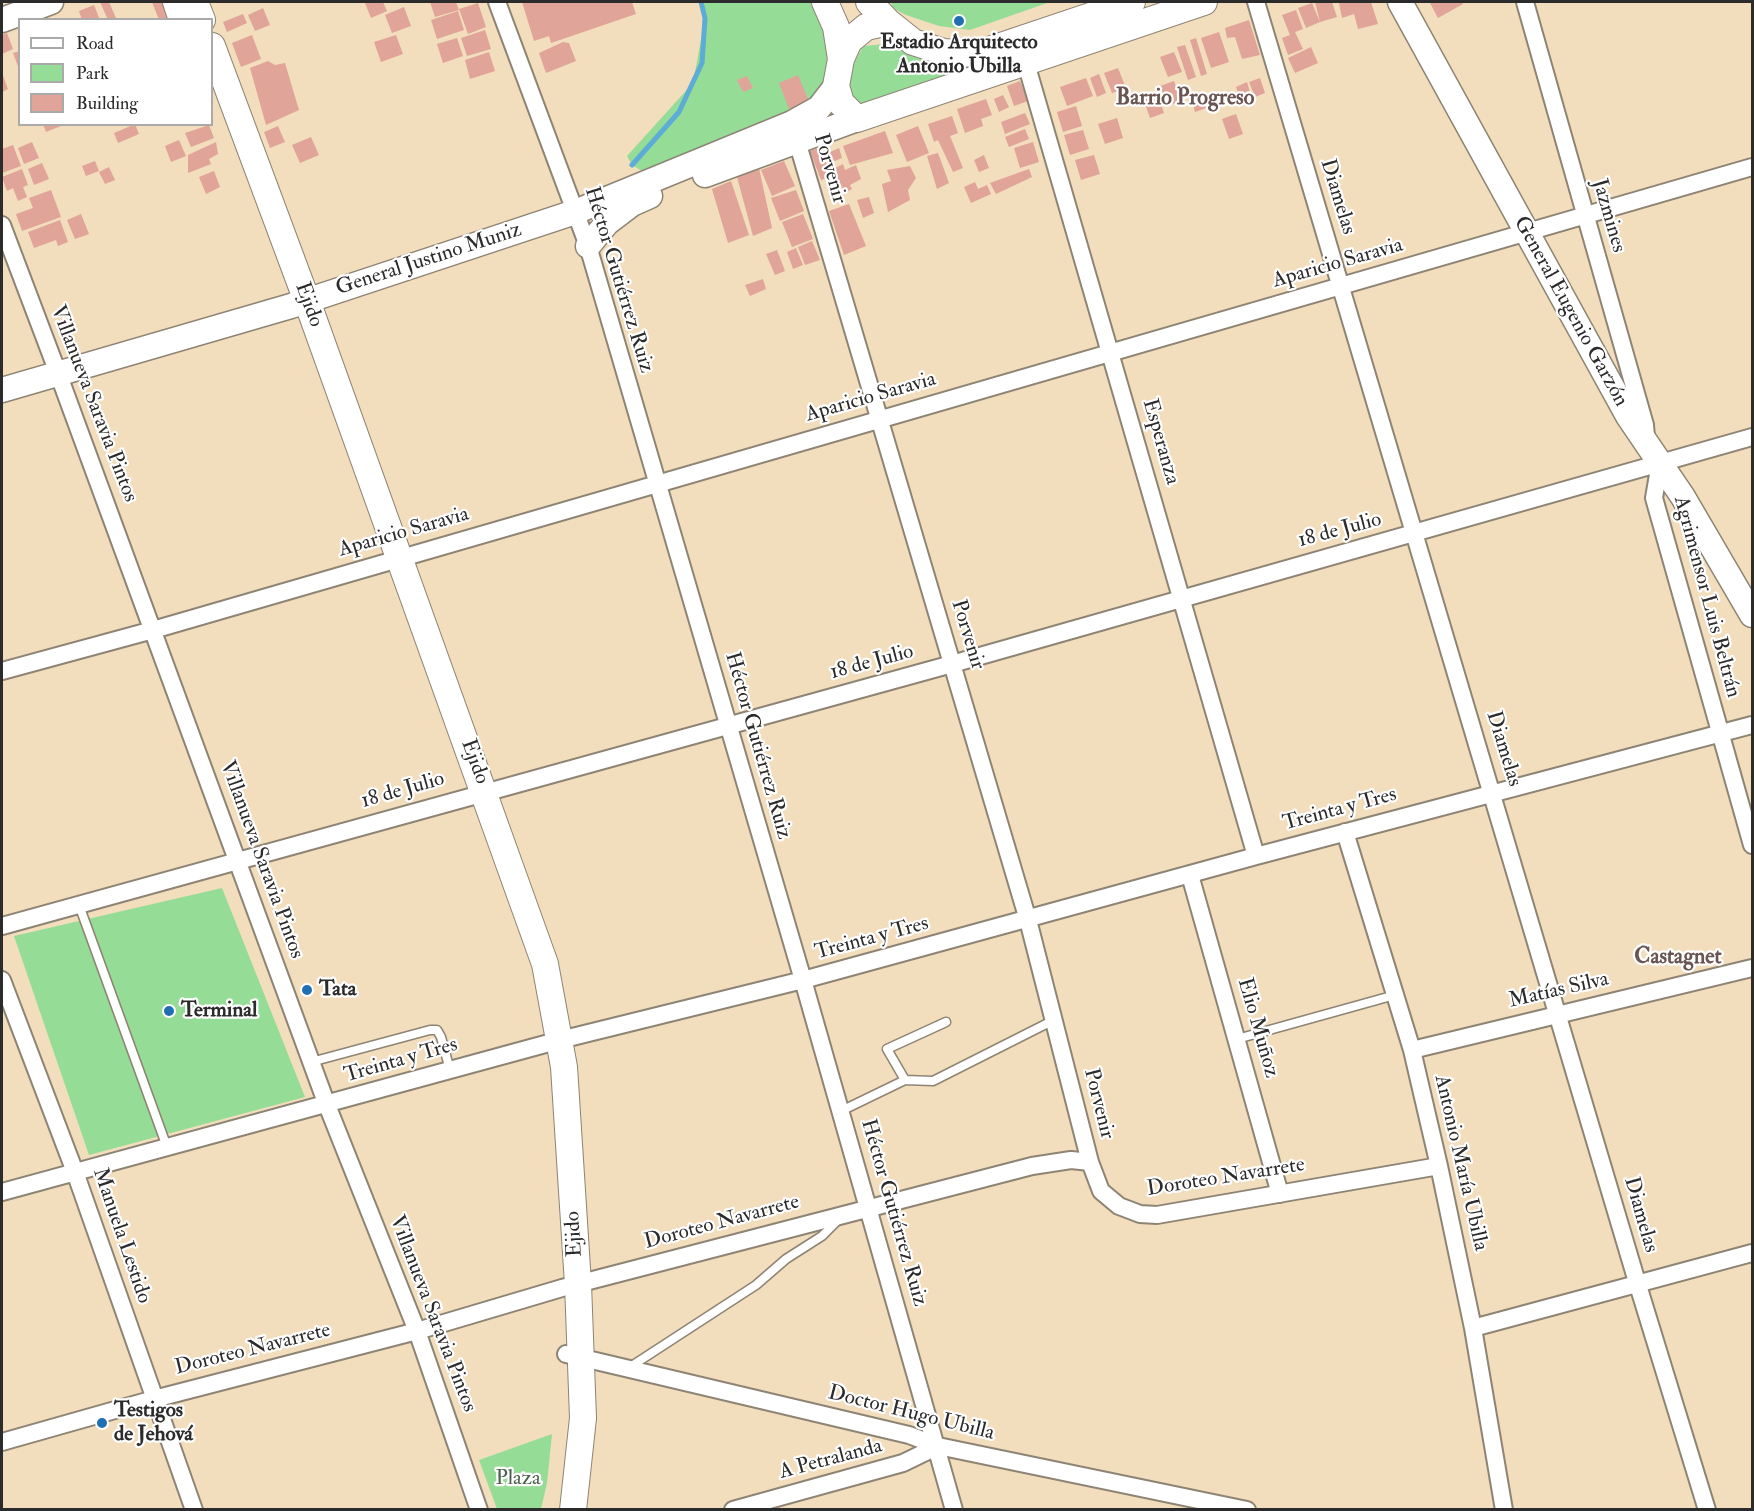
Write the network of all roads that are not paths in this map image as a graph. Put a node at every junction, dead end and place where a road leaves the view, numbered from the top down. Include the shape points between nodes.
1 (51, 2) edge
2 (176, 2) edge
3 (195, 2) edge
4 (497, 2) edge
5 (825, 2) edge
6 (869, 2) edge
7 (1132, 2) edge
8 (1204, 2) edge
9 (1256, 2) edge
10 (1400, 2) edge
11 (1526, 2) edge
12 (181, 18) edge
13 (200, 18) edge
14 (2, 20) edge
15 (888, 22) junction
16 (213, 49) edge
17 (1022, 52) junction
18 (841, 59) junction
19 (836, 86) junction
20 (213, 99) edge
21 (857, 119) junction
22 (794, 133) junction
23 (1752, 167) edge
24 (575, 212) junction
25 (1584, 215) junction
26 (2, 225) edge
27 (1526, 233) junction
28 (588, 246) junction
29 (1340, 286) junction
30 (299, 303) junction
31 (1111, 354) junction
32 (58, 373) junction
33 (2, 390) edge
34 (879, 419) junction
35 (1752, 436) edge
36 (1646, 442) junction
37 (1660, 463) junction
38 (656, 483) junction
39 (1416, 533) junction
40 (392, 560) junction
41 (1182, 598) junction
42 (1752, 615) edge
43 (153, 630) junction
44 (952, 664) junction
45 (2, 671) edge
46 (728, 725) junction
47 (1752, 725) edge
48 (1720, 734) junction
49 (1492, 792) junction
50 (477, 793) junction
51 (1345, 832) junction
52 (1752, 845) edge
53 (1256, 856) junction
54 (238, 862) junction
55 (1190, 875) junction
56 (79, 905) junction
57 (1028, 920) junction
58 (2, 926) edge
59 (1752, 968) edge
60 (2, 980) edge
61 (803, 980) junction
62 (1395, 996) junction
63 (1557, 1015) junction
64 (1054, 1020) junction
65 (946, 1022) dead end
66 (1237, 1039) junction
67 (553, 1042) junction
68 (1412, 1050) junction
69 (311, 1062) junction
70 (451, 1071) junction
71 (905, 1080) junction
72 (327, 1105) junction
73 (841, 1112) junction
74 (167, 1147) junction
75 (1090, 1162) junction
76 (1439, 1166) junction
77 (75, 1172) junction
78 (2, 1192) edge
79 (1280, 1194) junction
80 (867, 1209) junction
81 (844, 1215) junction
82 (1752, 1253) edge
83 (1637, 1282) junction
84 (570, 1286) junction
85 (1473, 1328) junction
86 (417, 1331) junction
87 (574, 1356) junction
88 (627, 1369) junction
89 (154, 1399) junction
90 (2, 1442) edge
91 (938, 1446) junction
92 (194, 1509) edge
93 (479, 1509) edge
94 (555, 1509) edge
95 (573, 1509) edge
96 (733, 1509) edge
97 (954, 1509) edge
98 (1247, 1509) edge
99 (1504, 1509) edge
100 (1707, 1509) edge

1 - 14 street
2 - 12 main road
3 - 13 main road
4 - 24 street, Héctor Gutiérrez Ruiz
5 - 18 main road via 836,27
6 - 15 main road
7 - 17 main road
8 - 17 main road
9 - 29 street, Diamelas
10 - 27 street, General Eugenio Garzón
11 - 25 street, Jazmines
15 - 17 main road via 913,42 944,52
15 - 18 main road via 866,27 849,41
16 - 30 main road, Ejido
17 - 21 main road
17 - 31 street, Esperanza
18 - 19 main road
19 - 21 main road via 841,103
19 - 22 street, General Justino Muniz
20 - 30 main road, Ejido
21 - 22 street, General Justino Muniz
22 - 24 street, General Justino Muniz
22 - 28 street, General Justino Muniz via 632,204 607,223
22 - 34 street, Porvenir
23 - 25 street, Aparicio Saravia
24 - 28 street, Héctor Gutiérrez Ruiz
24 - 30 street, General Justino Muniz
25 - 27 street, Aparicio Saravia
25 - 36 street, Jazmines via 1645,425
26 - 32 street, Villanueva Saravia Pintos
27 - 29 street, Aparicio Saravia
27 - 36 street, General Eugenio Garzón
28 - 38 street, Héctor Gutiérrez Ruiz
29 - 31 street, Aparicio Saravia
29 - 39 street, Diamelas
30 - 32 street, General Justino Muniz
30 - 40 main road, Ejido
31 - 34 street, Aparicio Saravia
31 - 41 street, Esperanza
32 - 33 street, General Justino Muniz
32 - 43 street, Villanueva Saravia Pintos
34 - 38 street, Aparicio Saravia
34 - 44 street, Porvenir
35 - 37 street, 18 de Julio
36 - 37 street, General Eugenio Garzón
37 - 39 street, 18 de Julio
37 - 42 street, General Eugenio Garzón
37 - 48 street, Agrimensor Luis Beltrán via 1654,498
38 - 40 street, Aparicio Saravia
38 - 46 street, Héctor Gutiérrez Ruiz
39 - 41 street, 18 de Julio
39 - 49 street, Diamelas
40 - 43 street, Aparicio Saravia
40 - 50 main road, Ejido
41 - 44 street, 18 de Julio
41 - 53 street, Esperanza
43 - 45 street, Aparicio Saravia
43 - 54 street, Villanueva Saravia Pintos
44 - 46 street, 18 de Julio
44 - 57 street, Porvenir
46 - 50 street, 18 de Julio
46 - 61 street, Héctor Gutiérrez Ruiz
47 - 48 street, Treinta y Tres
48 - 49 street, Treinta y Tres
48 - 52 street, Agrimensor Luis Beltrán
49 - 51 street, Treinta y Tres
49 - 63 street, Diamelas
50 - 54 street, 18 de Julio
50 - 67 main road, Ejido
51 - 53 street, Treinta y Tres
51 - 62 street, Antonio María Ubilla
53 - 55 street, Treinta y Tres
54 - 56 street, 18 de Julio
54 - 69 street, Villanueva Saravia Pintos
55 - 57 street, Treinta y Tres
55 - 66 street, Elio Muñoz
56 - 58 street, 18 de Julio
56 - 74 lane
57 - 61 street, Treinta y Tres
57 - 64 street, Porvenir
59 - 63 street, Matías Silva
60 - 77 street, Manuela Lestido
61 - 67 street, Treinta y Tres
61 - 73 street, Héctor Gutiérrez Ruiz
62 - 66 lane
62 - 68 street, Antonio María Ubilla
63 - 68 street, Matías Silva
63 - 83 street, Diamelas
64 - 71 lane via 933,1081
64 - 75 street, Porvenir
65 - 71 lane via 886,1049
66 - 79 street, Elio Muñoz
67 - 70 street, Treinta y Tres
67 - 84 main road, Ejido
68 - 76 street, Antonio María Ubilla
69 - 70 lane via 437,1030
69 - 72 street, Villanueva Saravia Pintos
70 - 72 street, Treinta y Tres
71 - 73 lane
72 - 74 street, Treinta y Tres
72 - 86 street, Villanueva Saravia Pintos
73 - 80 street, Héctor Gutiérrez Ruiz
74 - 77 street, Treinta y Tres
75 - 79 street, Doroteo Navarrete via 1101,1191 1119,1206 1140,1214 1157,1215
75 - 80 street, Doroteo Navarrete via 1071,1160 1032,1166
76 - 79 street, Doroteo Navarrete
76 - 85 street, Antonio María Ubilla
77 - 78 street, Treinta y Tres
77 - 89 street, Manuela Lestido
80 - 81 street, Doroteo Navarrete
80 - 91 street, Héctor Gutiérrez Ruiz
81 - 84 street, Doroteo Navarrete
81 - 88 lane via 756,1285
82 - 83 street
83 - 85 street
83 - 100 street, Diamelas
84 - 86 street, Doroteo Navarrete
84 - 87 main road, Ejido
85 - 99 street, Antonio María Ubilla
86 - 89 street, Doroteo Navarrete
86 - 93 street, Villanueva Saravia Pintos
87 - 88 street, Doctor Hugo Ubilla
87 - 94 main road, Ejido via 563,1472
87 - 95 main road, Ejido via 582,1440
88 - 91 street, Doctor Hugo Ubilla via 909,1435
89 - 90 street, Doroteo Navarrete
89 - 92 street, Manuela Lestido
91 - 96 street, A Petralanda via 903,1463
91 - 97 street, Héctor Gutiérrez Ruiz
91 - 98 street, Doctor Hugo Ubilla

